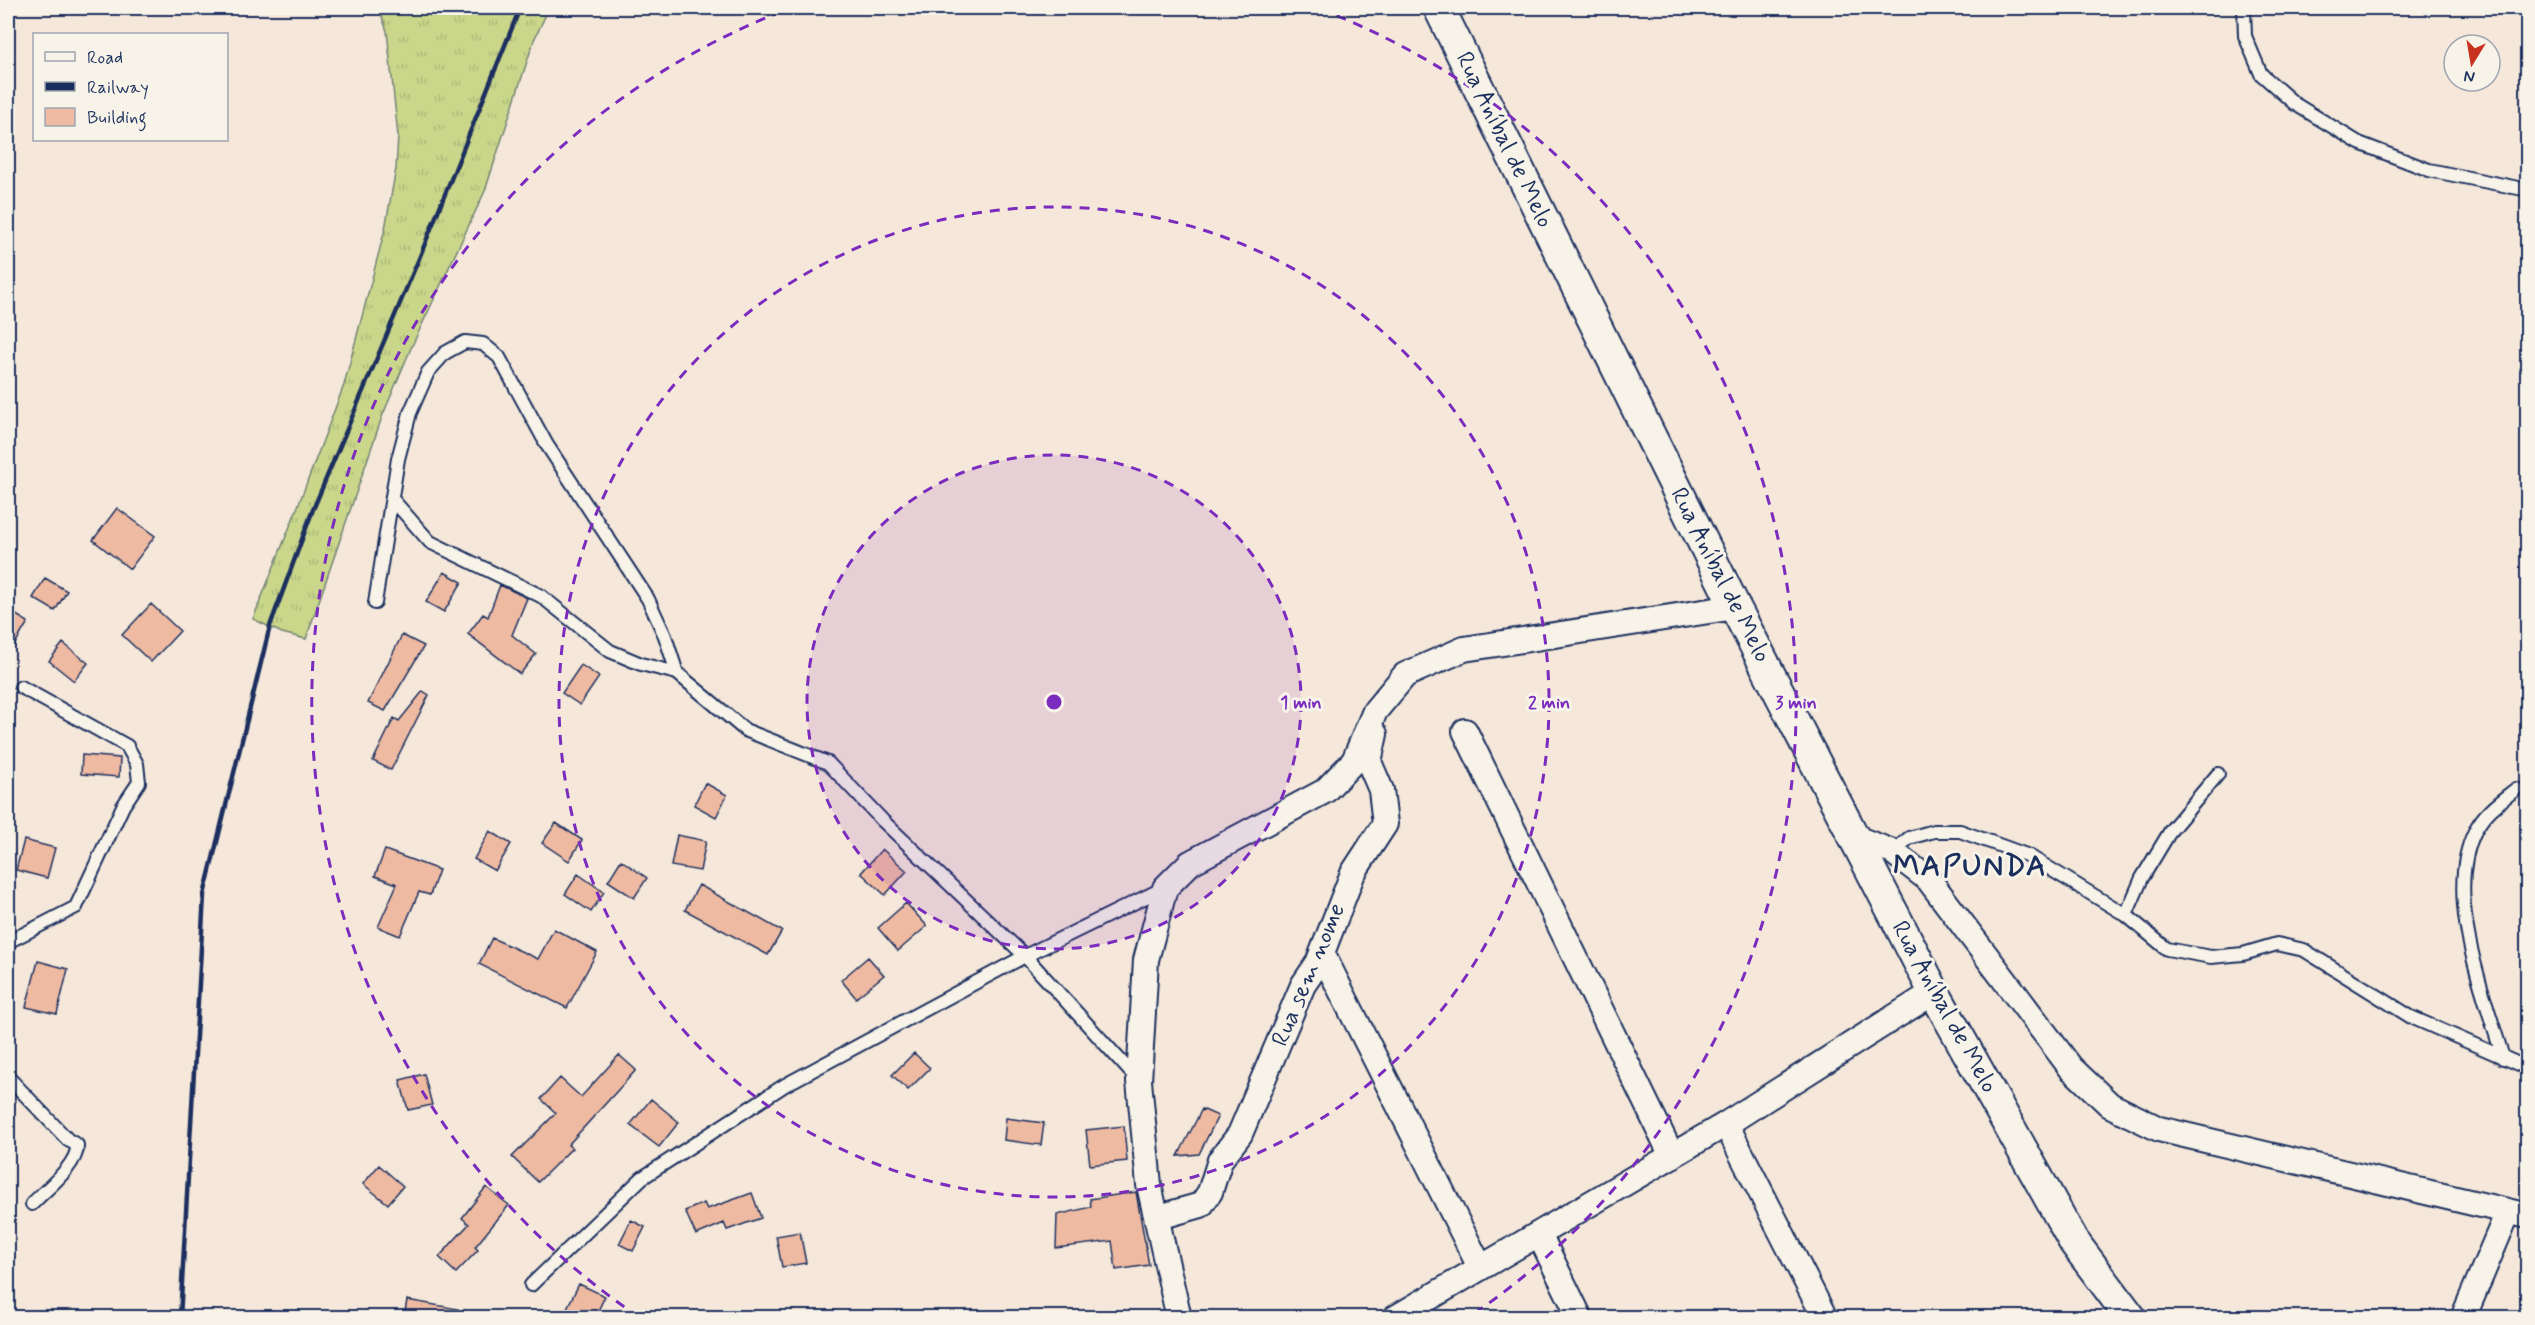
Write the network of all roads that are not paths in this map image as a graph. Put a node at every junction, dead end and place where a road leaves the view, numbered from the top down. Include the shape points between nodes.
1 (1439, 8) edge
2 (2244, 8) edge
3 (2528, 189) edge
4 (393, 500) junction
5 (375, 603) dead end
6 (1735, 607) junction
7 (676, 673) junction
8 (21, 687) dead end
9 (1380, 705) junction
10 (1465, 732) dead end
11 (2218, 774) dead end
12 (2516, 789) dead end
13 (1853, 837) junction
14 (1893, 852) junction
15 (1165, 888) junction
16 (2126, 915) junction
17 (8, 942) edge
18 (1025, 956) junction
19 (1326, 961) dead end
20 (1934, 992) junction
21 (2503, 1058) junction
22 (2528, 1068) edge
23 (8, 1077) edge
24 (1139, 1081) junction
25 (1726, 1124) junction
26 (1672, 1156) junction
27 (32, 1204) dead end
28 (2518, 1214) edge
29 (1166, 1215) dead end
30 (1539, 1234) junction
31 (1480, 1267) junction
32 (531, 1285) dead end
33 (1179, 1317) edge
34 (1395, 1317) edge
35 (1580, 1317) edge
36 (1825, 1317) edge
37 (2131, 1317) edge
38 (2463, 1317) edge

1 - 6 street, Rua Aníbal de Melo
2 - 3 lane via 2245,36 2261,74 2295,104 2360,143 2429,170
4 - 5 lane
4 - 7 lane via 430,542 541,596 610,651
4 - 7 lane via 398,459 428,372 446,353 465,342 483,344 499,357 547,445 648,599
6 - 9 street via 1464,649 1405,675
6 - 13 street, Rua Aníbal de Melo
7 - 18 lane via 745,730 828,763
8 - 17 lane via 127,746 137,764 140,782 123,806 76,907
9 - 15 street via 1354,761 1325,791 1190,863
9 - 29 street, Rua sem nome via 1369,762 1381,790 1385,824 1353,873 1318,963 1304,985 1240,1134 1220,1160 1210,1192 1202,1205
10 - 26 street
11 - 16 lane via 2171,830 2142,878
12 - 21 lane via 2491,808 2475,829 2465,855 2462,879 2464,916
13 - 14 street
13 - 20 street, Rua Aníbal de Melo
14 - 16 lane via 1909,838 1934,831 1960,831 2029,856
14 - 28 street via 1929,880 2071,1068 2110,1105 2159,1129
15 - 18 lane
15 - 24 street via 1146,960
16 - 21 lane via 2167,949 2211,957 2243,954 2277,944 2304,950 2411,1017
18 - 24 lane
18 - 32 lane via 785,1085 642,1178
19 - 31 street
20 - 25 street
20 - 37 street, Rua Aníbal de Melo via 2074,1242
21 - 22 lane
23 - 27 lane via 77,1145 78,1153 70,1165
24 - 33 street via 1149,1185
25 - 26 street
25 - 36 street
26 - 30 street
28 - 38 street
30 - 31 street
30 - 35 street
31 - 34 street

